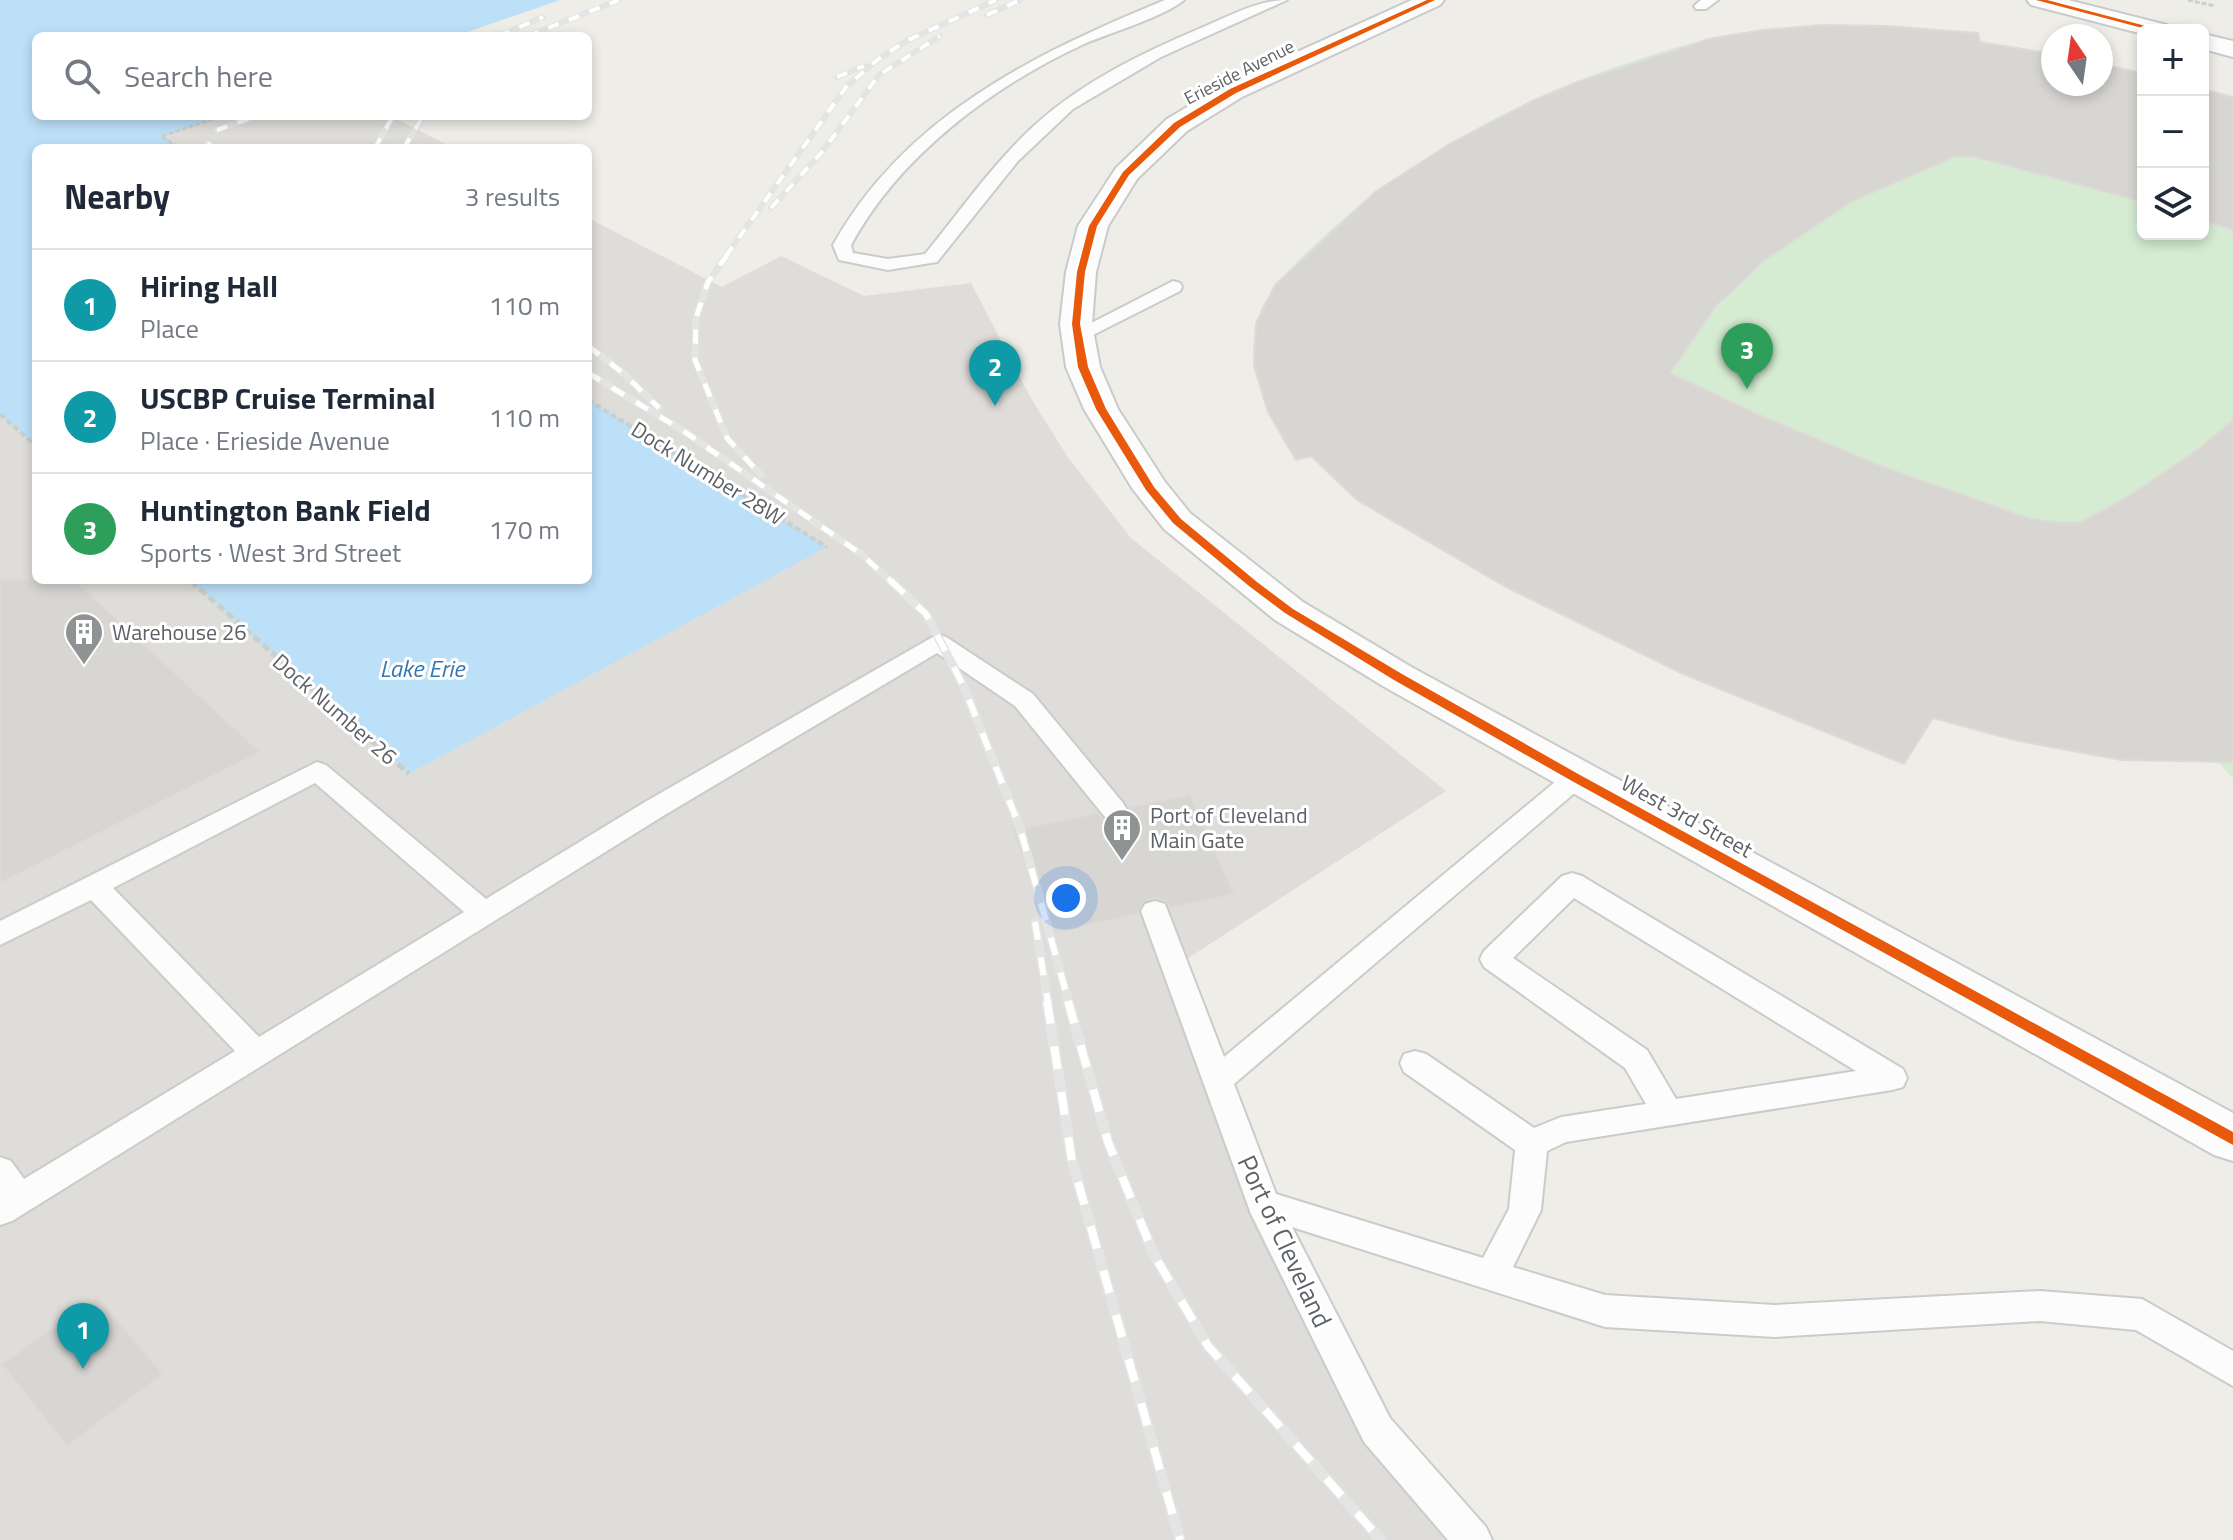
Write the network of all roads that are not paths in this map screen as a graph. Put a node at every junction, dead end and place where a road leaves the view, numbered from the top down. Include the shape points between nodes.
1 (1177, 0) edge
2 (1280, 0) edge
3 (1432, 0) edge
4 (2039, 0) edge
5 (2137, 25) edge
6 (2209, 43) edge
7 (2233, 49) edge
8 (1173, 287) dead end
9 (1078, 335) junction
10 (1150, 488) joint
11 (1576, 778) junction
12 (1114, 810) dead end
13 (95, 887) junction
14 (1155, 911) dead end
15 (484, 913) junction
16 (0, 934) edge
17 (256, 1053) junction
18 (1415, 1063) dead end
19 (1216, 1081) junction
20 (1668, 1113) junction
21 (2233, 1139) edge
22 (1532, 1144) junction
23 (0, 1171) edge
24 (1263, 1204) junction
25 (10, 1205) edge
26 (1491, 1276) junction
27 (2233, 1370) edge
28 (1473, 1540) edge

1 - 2 lane via 1064,48 981,99 918,151 862,209 842,245 845,256 863,263 931,258 1009,161 1045,125 1095,88
3 - 9 street, Erieside Avenue via 1233,91 1177,125 1126,174 1093,226 1081,272
4 - 5 street
6 - 7 street
8 - 9 lane
9 - 10 street, Erieside Avenue via 1083,367 1101,409
10 - 11 street, West 3rd Street via 1177,521 1289,611
11 - 19 lane
11 - 21 street, West 3rd Street
12 - 15 lane via 1024,700 938,642
13 - 15 lane via 317,771
13 - 16 lane
13 - 17 lane
14 - 19 lane, Port of Cleveland
15 - 17 lane
17 - 25 lane
18 - 22 lane
19 - 24 lane, Port of Cleveland
20 - 20 lane via 1892,1078 1572,883 1494,959 1636,1059
20 - 22 lane via 1561,1130
22 - 26 lane via 1525,1210
23 - 25 lane
24 - 26 lane
24 - 28 lane, Port of Cleveland via 1377,1430
26 - 27 lane via 1605,1311 1775,1321 2040,1306 2142,1315

